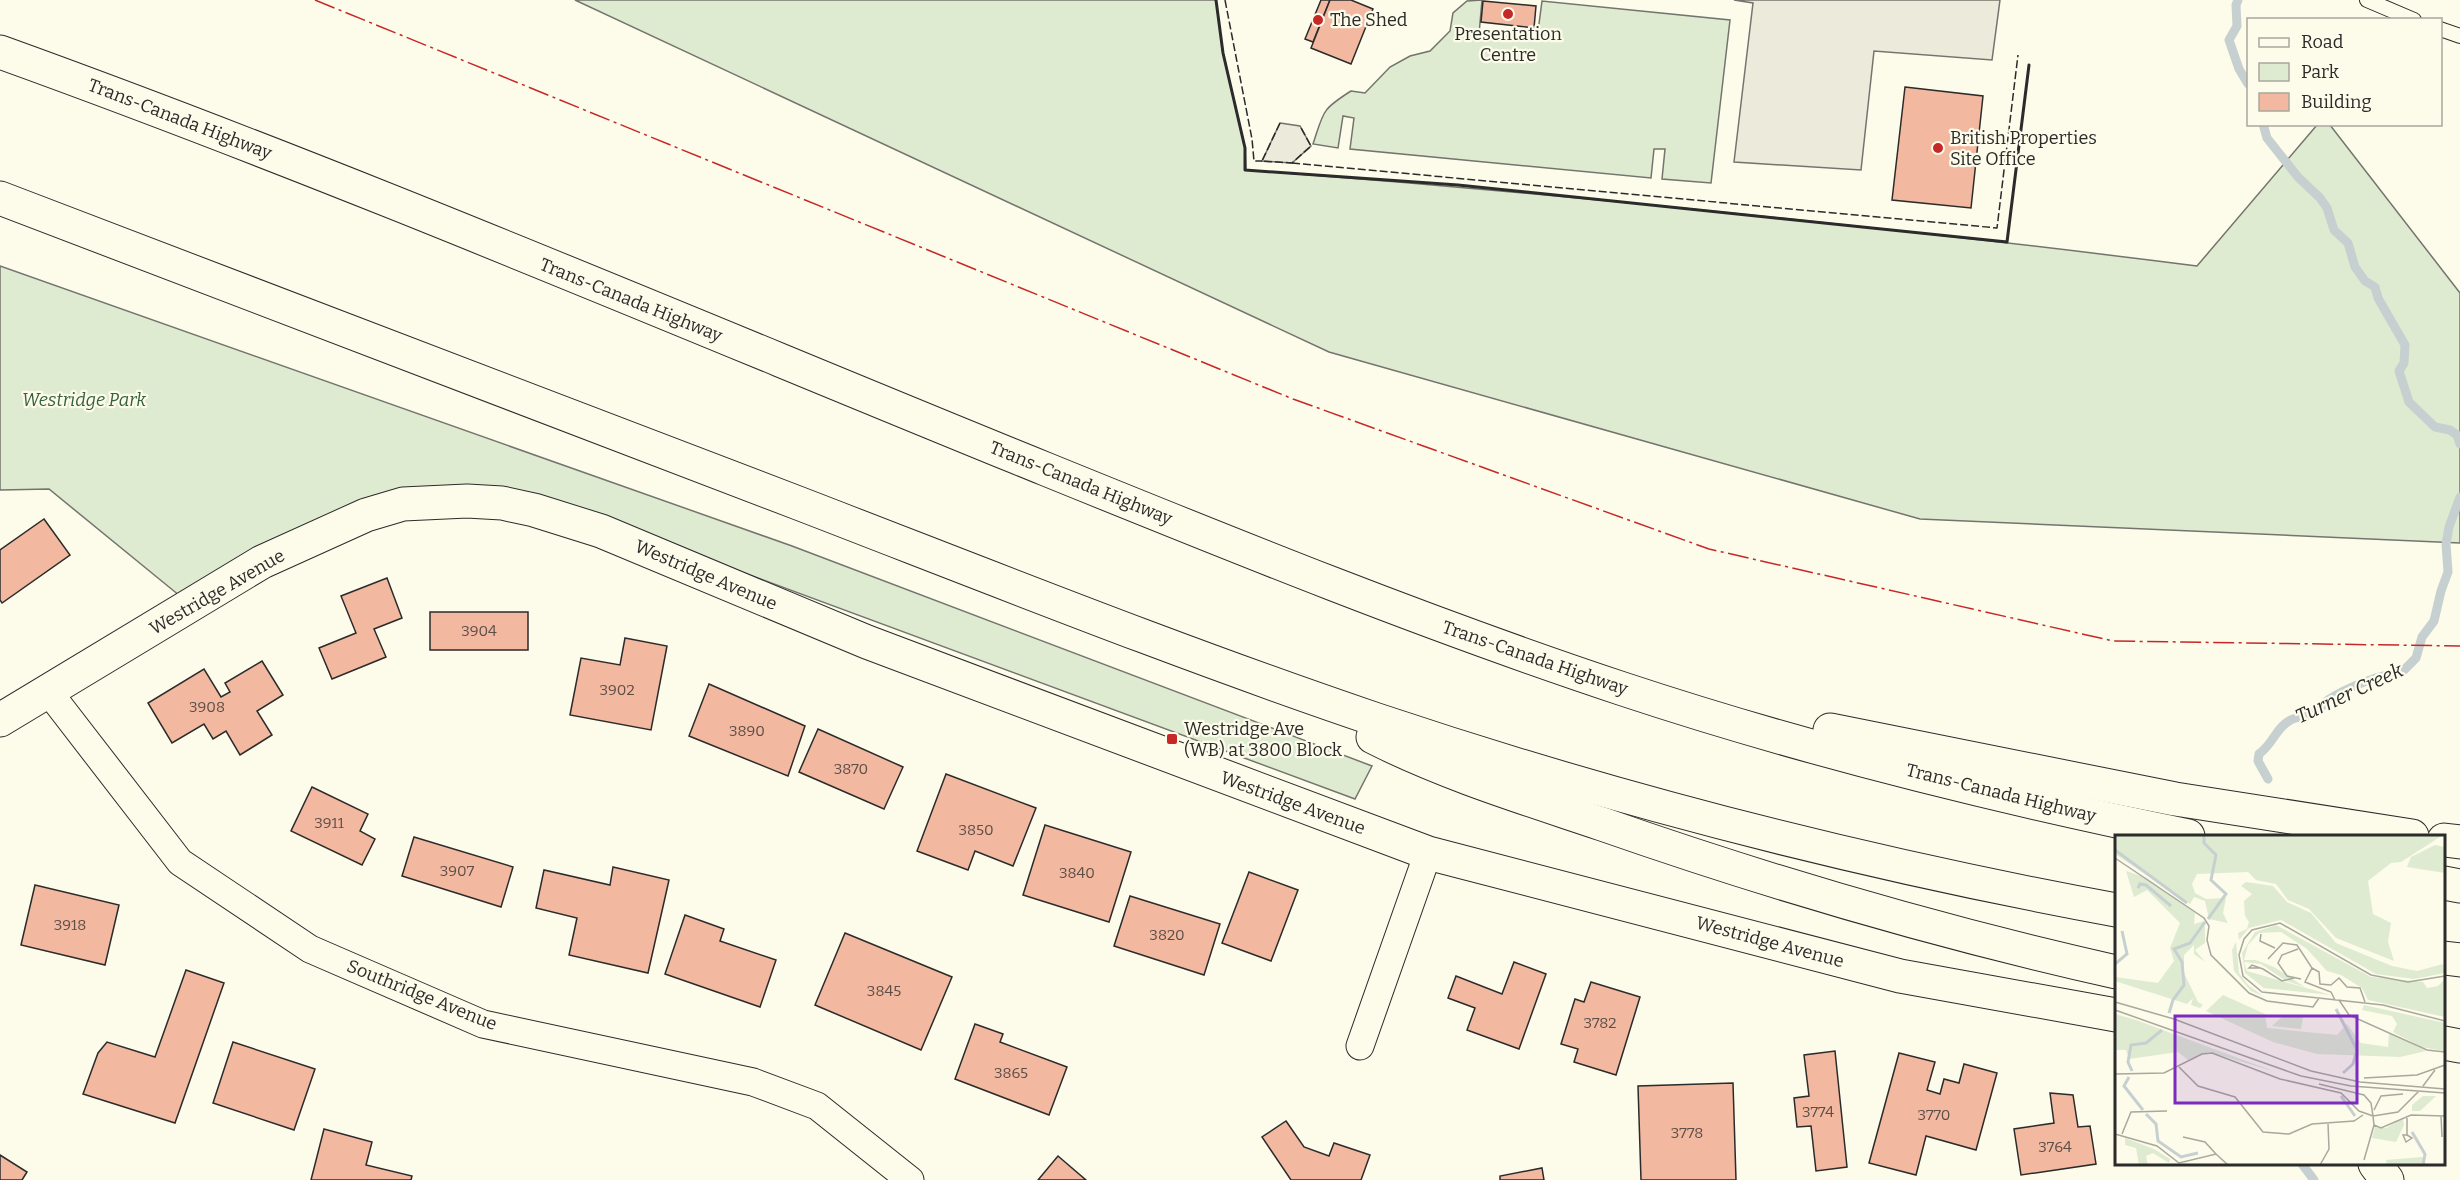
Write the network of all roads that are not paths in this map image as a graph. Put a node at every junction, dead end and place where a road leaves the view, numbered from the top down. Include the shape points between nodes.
1 (2367, 0) edge
2 (2409, 18) edge
3 (2442, 30) edge
4 (2460, 36) edge
5 (0, 52) edge
6 (0, 198) edge
7 (1265, 681) junction
8 (48, 691) junction
9 (1628, 691) junction
10 (0, 720) edge
11 (2179, 835) edge
12 (2399, 835) edge
13 (2445, 840) edge
14 (2460, 842) edge
15 (1428, 853) junction
16 (2445, 883) edge
17 (2460, 886) edge
18 (2115, 910) edge
19 (2445, 958) edge
20 (2460, 960) edge
21 (2115, 972) edge
22 (2115, 1015) edge
23 (2445, 1042) edge
24 (1360, 1046) dead end
25 (2460, 1046) edge
26 (2377, 1165) edge
27 (910, 1180) edge
28 (2387, 1180) edge

1 - 2 lane
3 - 4 lane
5 - 9 main road, Trans-Canada Highway via 353,186 1286,566
6 - 7 main road
7 - 18 main road via 1474,751 1705,819 1925,872
7 - 21 main road via 1395,748 1445,769 1668,847 1847,904
8 - 10 main road, Westridge Avenue
8 - 15 main road, Westridge Avenue via 262,562 366,515 403,504 502,503 601,531 867,642
8 - 27 street, Southridge Avenue via 180,862 310,950 483,1024 753,1082 817,1106
9 - 11 main road, Trans-Canada Highway via 1881,764
9 - 12 main road via 2175,800
13 - 14 main road
15 - 22 main road, Westridge Avenue via 1900,976
15 - 24 street
16 - 17 main road
19 - 20 main road
23 - 25 main road
26 - 28 main road

